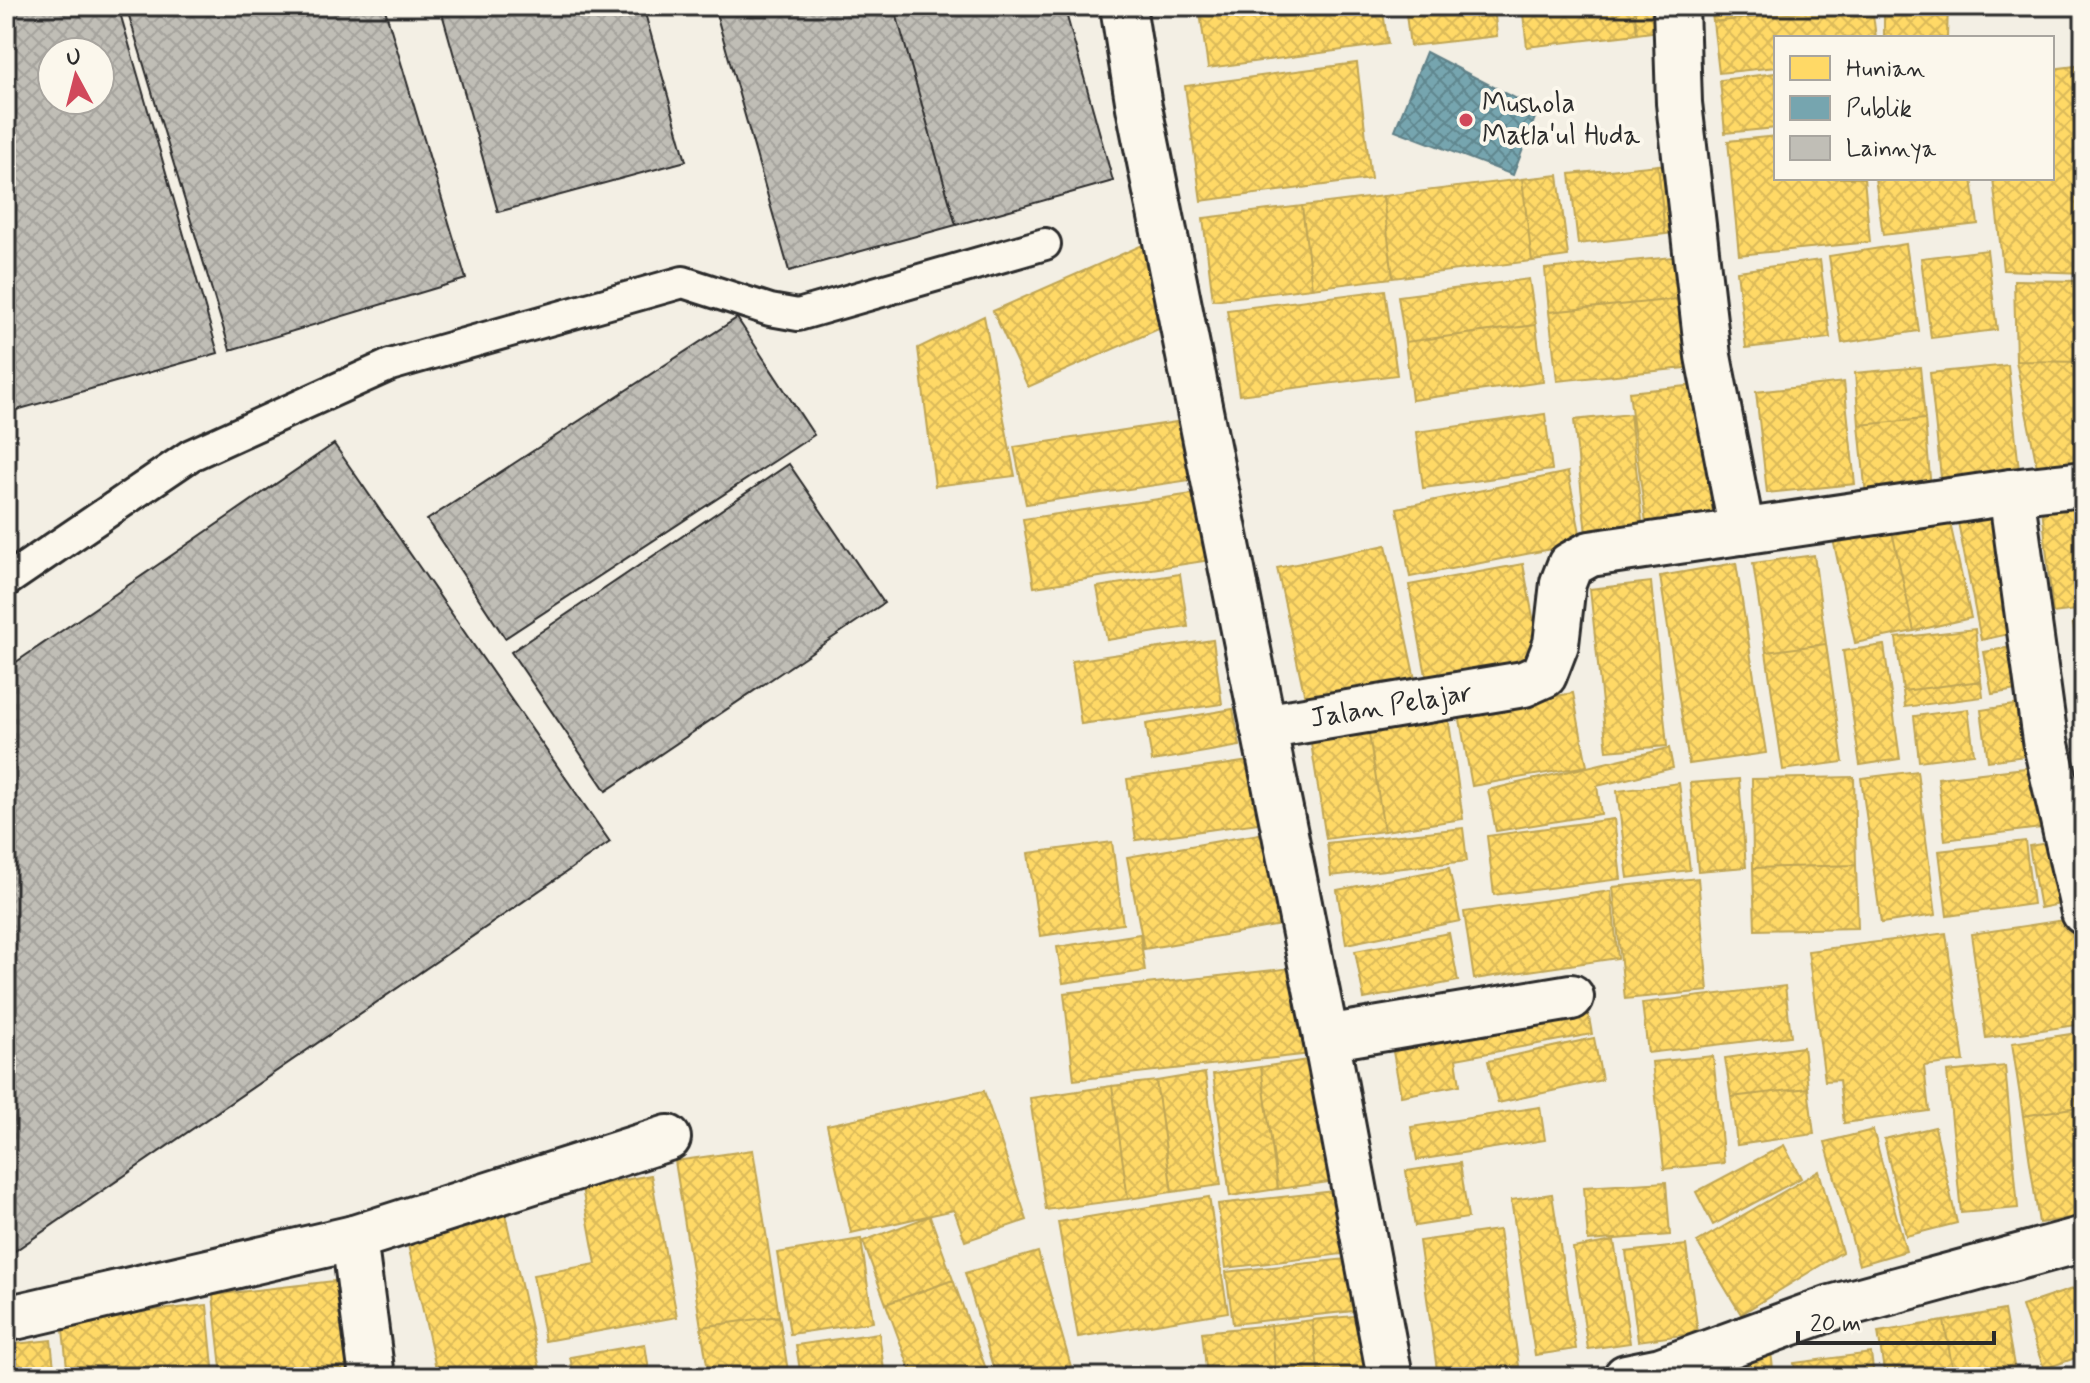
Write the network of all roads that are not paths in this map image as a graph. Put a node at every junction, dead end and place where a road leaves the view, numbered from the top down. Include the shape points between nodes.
1 (1123, 6) edge
2 (1676, 6) edge
3 (1045, 244) dead end
4 (2084, 484) edge
5 (2011, 492) junction
6 (1742, 532) junction
7 (10, 568) edge
8 (1263, 727) junction
9 (2084, 912) edge
10 (1571, 997) dead end
11 (1326, 1038) junction
12 (668, 1138) dead end
13 (354, 1238) junction
14 (2084, 1239) edge
15 (6, 1319) edge
16 (372, 1377) edge
17 (1390, 1377) edge
18 (1626, 1377) edge

1 - 8 street
2 - 6 street via 1679,103 1708,356
3 - 7 lane via 798,315 683,282 390,365 191,455
4 - 5 street, Jalan Pelajar
5 - 6 street, Jalan Pelajar
5 - 9 street via 2045,740
6 - 8 street, Jalan Pelajar via 1590,554 1570,565 1556,644 1544,675 1524,684
8 - 11 street
10 - 11 street
11 - 17 street
12 - 13 street
13 - 15 street
13 - 16 street
14 - 18 street via 1831,1308 1661,1370

